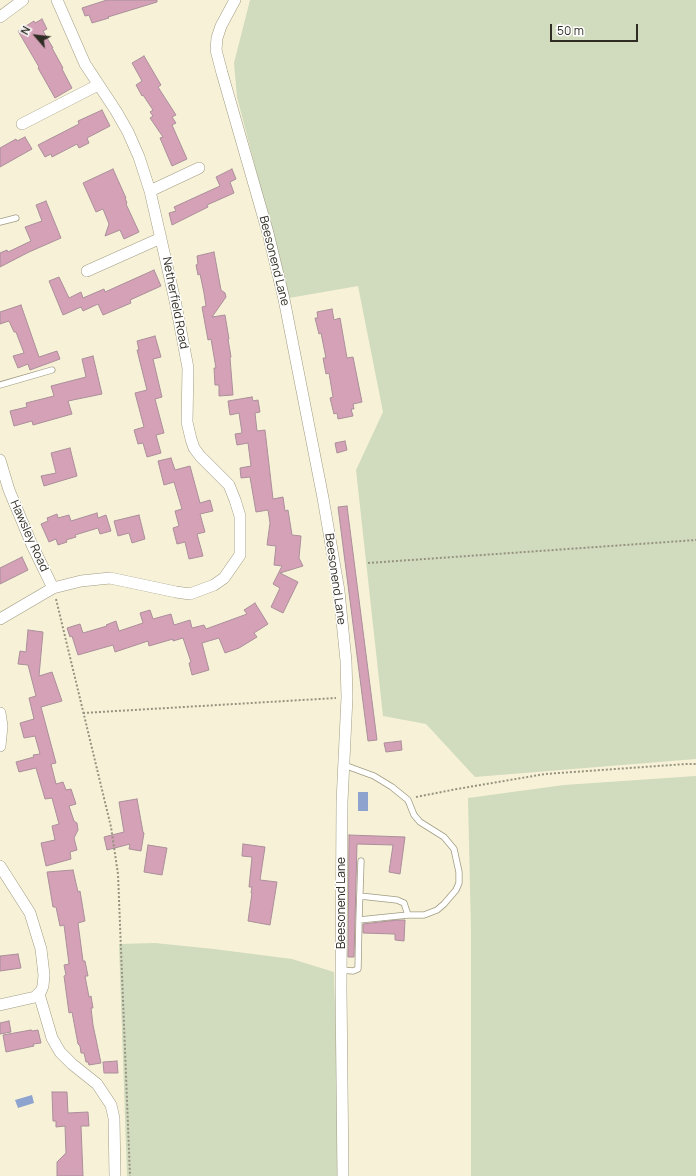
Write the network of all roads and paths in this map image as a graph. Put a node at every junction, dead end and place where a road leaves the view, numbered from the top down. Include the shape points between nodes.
1 (23, 0) edge
2 (57, 0) edge
3 (235, 0) edge
4 (0, 17) edge
5 (98, 85) junction
6 (22, 124) dead end
7 (199, 168) dead end
8 (150, 191) junction
9 (16, 218) dead end
10 (0, 222) edge
11 (161, 238) junction
12 (87, 271) dead end
13 (52, 370) dead end
14 (0, 385) edge
15 (0, 460) edge
16 (696, 540) edge
17 (368, 563) dead end
18 (53, 588) junction
19 (0, 619) edge
20 (347, 697) junction
21 (0, 713) edge
22 (83, 713) junction
23 (0, 746) edge
24 (696, 764) edge
25 (344, 765) junction
26 (408, 800) junction
27 (361, 861) dead end
28 (0, 866) edge
29 (360, 896) junction
30 (408, 915) junction
31 (359, 920) junction
32 (341, 970) junction
33 (39, 994) junction
34 (0, 1005) edge
35 (115, 1176) edge
36 (130, 1176) edge
37 (343, 1176) edge

1 - 4 street
2 - 5 street, Netherfield Road via 85,64
3 - 20 street, Beesonend Lane via 221,26 216,50 284,299 337,583 346,661
5 - 6 street
5 - 8 street, Netherfield Road via 128,132
7 - 8 street
8 - 11 street, Netherfield Road
9 - 10 lane
11 - 12 street, Netherfield Road
11 - 18 street, Netherfield Road via 188,368 187,422 194,448 229,485 235,500 240,516 240,556 224,578 214,585 190,594 110,578 81,581
13 - 14 lane
15 - 18 street, Hawsley Road via 9,490
16 - 17 path
18 - 19 street, Netherfield Road
18 - 22 path
20 - 22 path
20 - 25 street, Beesonend Lane
21 - 23 street
22 - 36 path via 111,827 118,874
24 - 26 path via 545,774 420,795
25 - 26 lane via 374,776
25 - 32 street, Beesonend Lane
26 - 30 lane via 420,822 444,837 454,849 459,883 456,890 437,910 424,916
27 - 29 lane
28 - 33 street via 30,913 41,949 44,986
29 - 30 lane via 397,900 404,903
29 - 31 lane
30 - 31 lane
31 - 32 lane via 358,969
32 - 37 street, Beesonend Lane
33 - 34 street via 31,999
33 - 35 street via 52,1038 60,1052 97,1084 111,1106 114,1118

